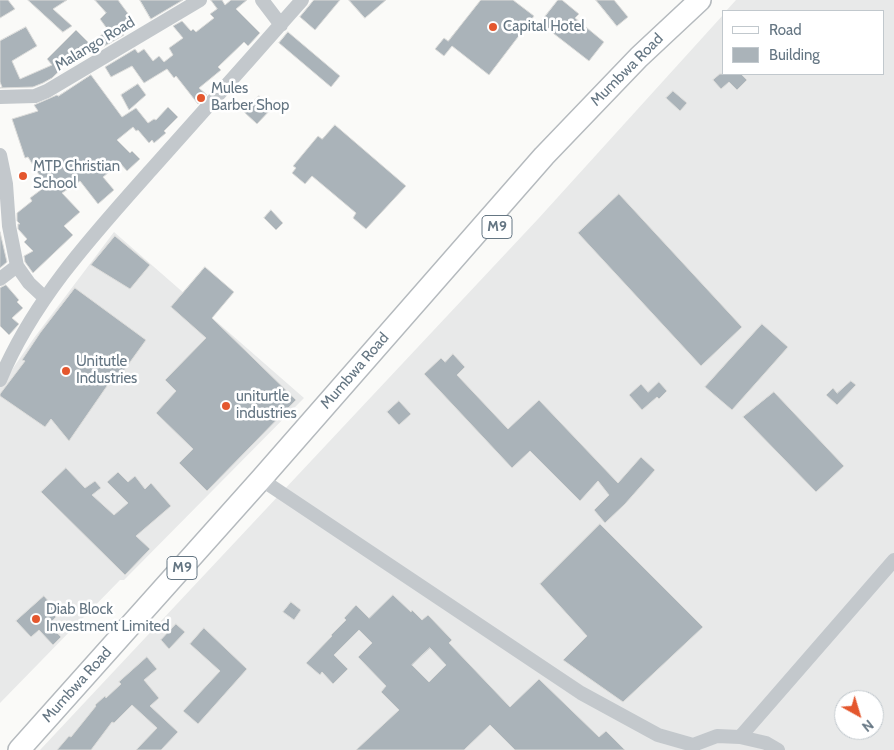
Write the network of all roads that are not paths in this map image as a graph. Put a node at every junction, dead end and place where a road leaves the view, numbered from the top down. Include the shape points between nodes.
1 (200, 0) edge
2 (262, 0) edge
3 (302, 0) edge
4 (700, 0) edge
5 (716, 0) edge
6 (281, 25) junction
7 (0, 98) edge
8 (0, 155) edge
9 (4, 215) edge
10 (16, 266) junction
11 (0, 279) edge
12 (45, 298) junction
13 (0, 380) edge
14 (267, 482) junction
15 (894, 560) edge
16 (740, 737) junction
17 (691, 747) edge
18 (20, 750) edge
19 (37, 750) edge
20 (778, 750) edge

1 - 7 street, Malango Road via 47,91 35,96
2 - 6 street
3 - 6 street
4 - 14 main road, Mumbwa Road / M9 via 626,70 544,156
5 - 14 main road, Mumbwa Road / M9 via 555,162
6 - 12 street via 132,191
8 - 9 street via 6,184
9 - 10 street
10 - 11 street
10 - 12 street
12 - 13 street
14 - 17 street via 581,693 658,736
14 - 18 main road, Mumbwa Road / M9
14 - 19 main road, Mumbwa Road / M9
15 - 16 street
16 - 17 street via 717,736
16 - 20 street via 766,743

